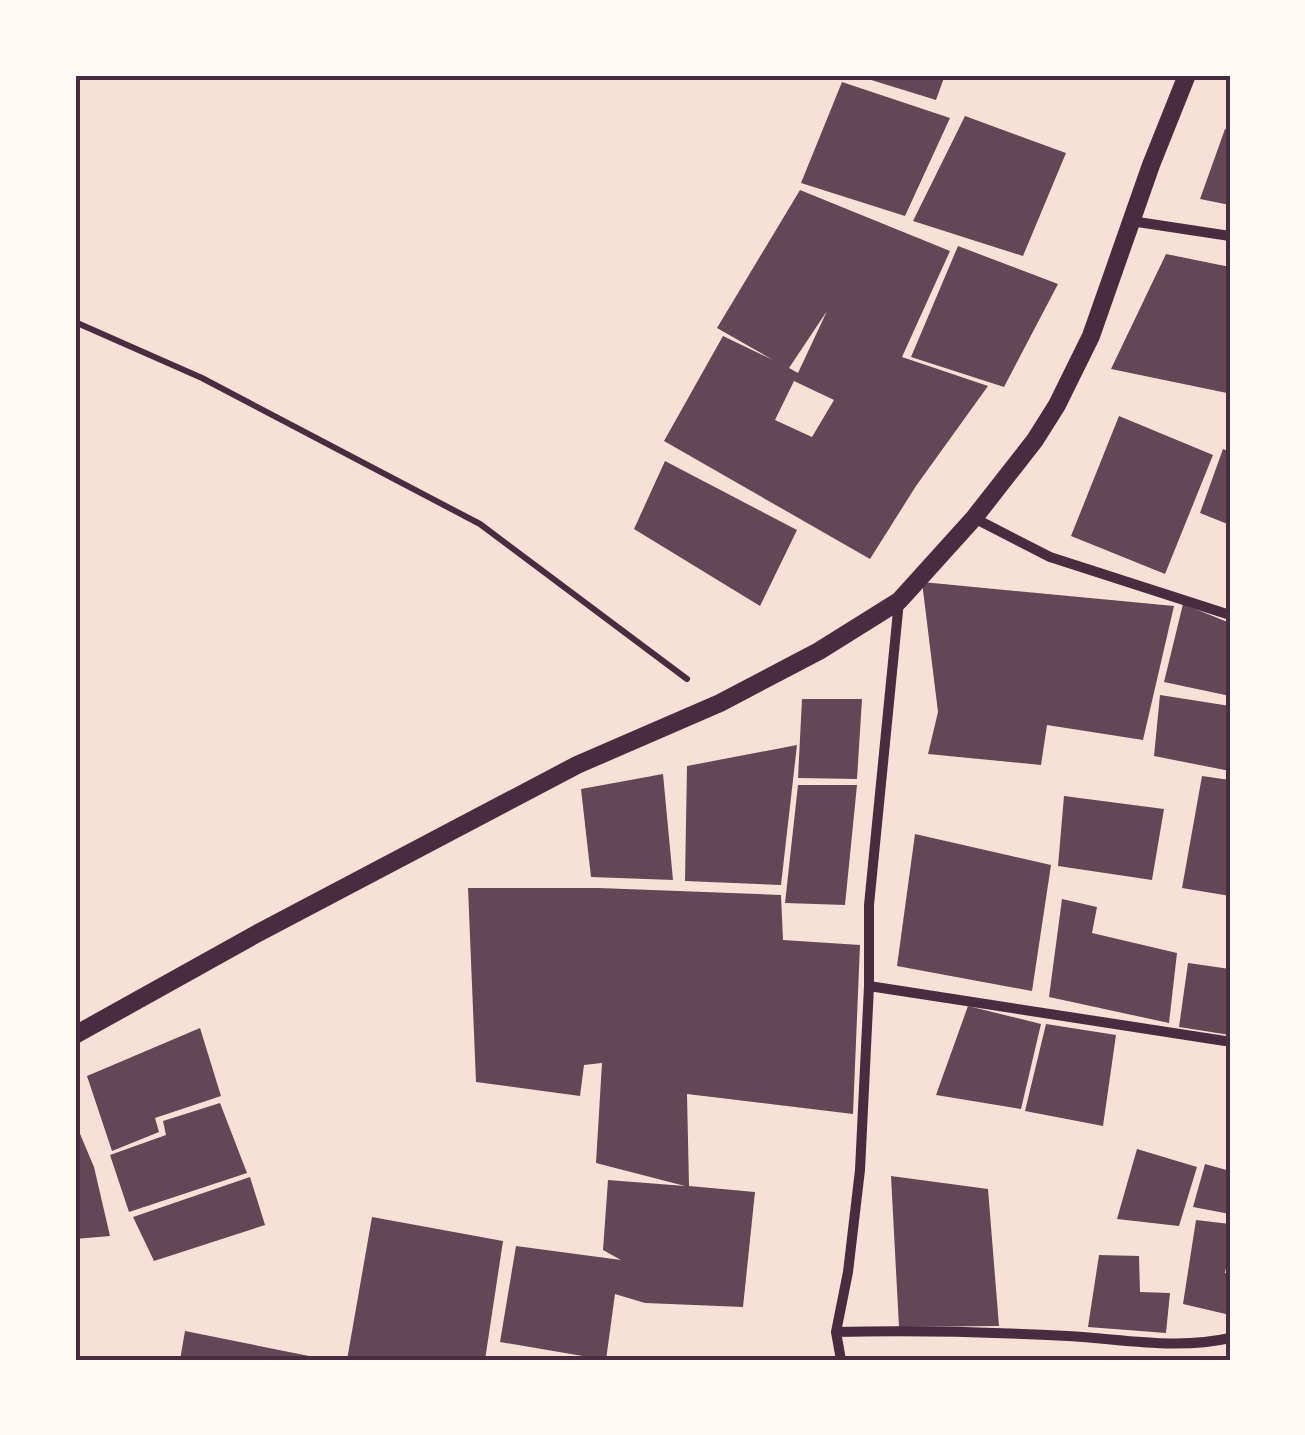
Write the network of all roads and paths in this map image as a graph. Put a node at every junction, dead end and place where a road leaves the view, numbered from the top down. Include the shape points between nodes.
1 (1188, 75) edge
2 (1131, 221) junction
3 (1230, 236) edge
4 (75, 322) edge
5 (974, 518) junction
6 (899, 600) junction
7 (1230, 615) edge
8 (720, 703) junction
9 (869, 986) junction
10 (75, 1035) edge
11 (1225, 1041) dead end
12 (836, 1332) junction
13 (1230, 1338) edge
14 (841, 1360) edge

1 - 2 street
2 - 3 street
2 - 5 street via 1091,336 1056,405
4 - 8 path via 202,378 480,524
5 - 6 street
5 - 7 street via 1050,557
6 - 8 street
6 - 9 street via 869,905
8 - 10 street via 576,764
9 - 11 street
9 - 12 street via 860,1170
12 - 13 street via 1069,1336 1196,1346
12 - 14 street

